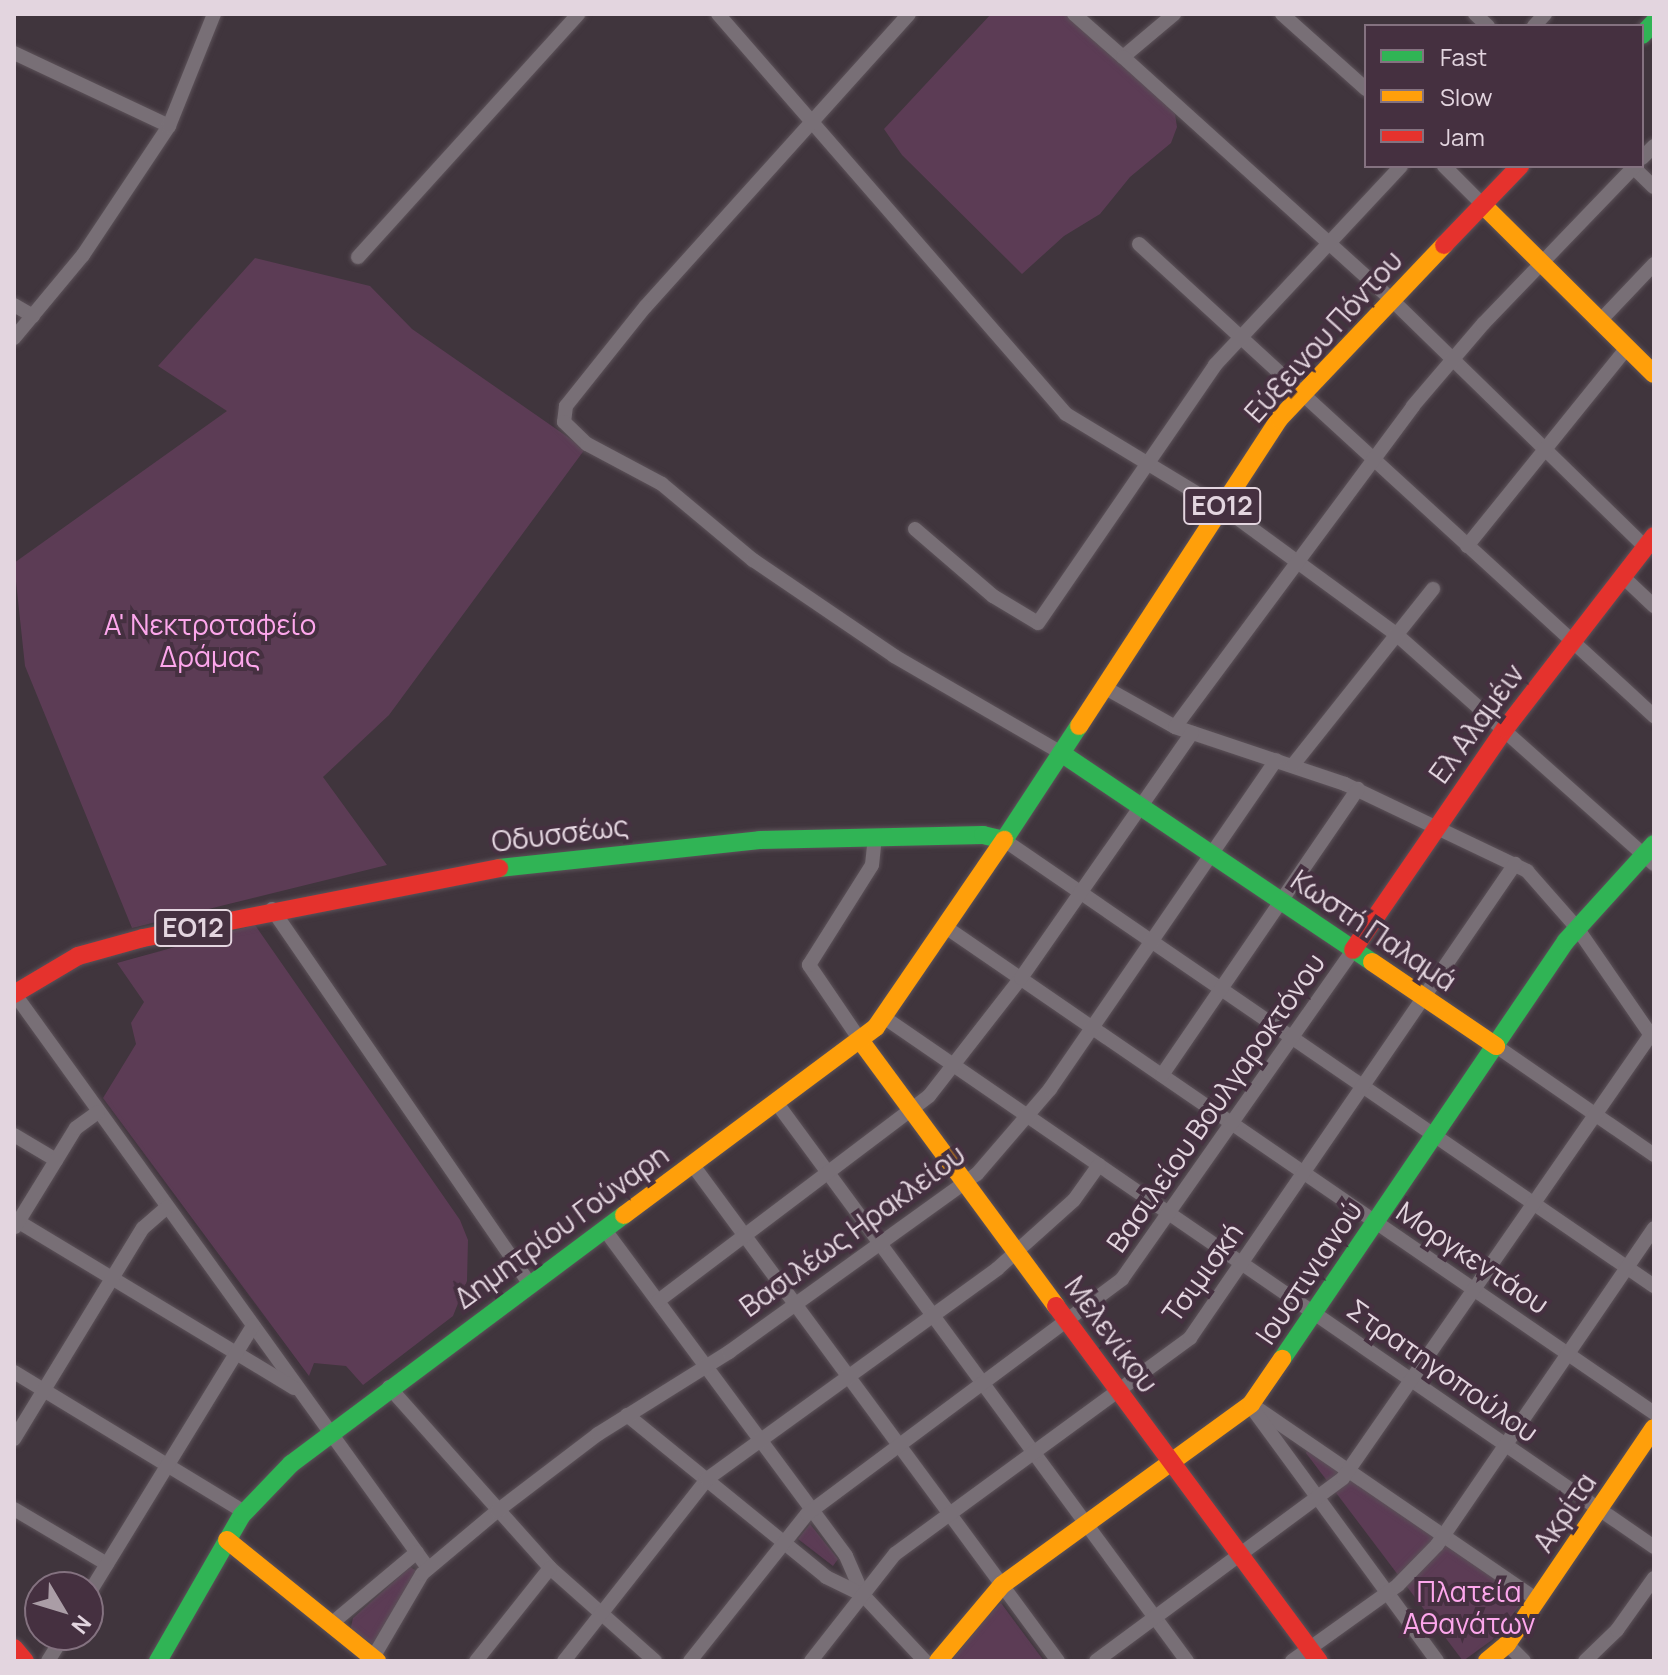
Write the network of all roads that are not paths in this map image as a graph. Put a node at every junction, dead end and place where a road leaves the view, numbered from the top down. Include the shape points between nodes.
1 (214, 14) edge
2 (578, 14) edge
3 (718, 14) edge
4 (909, 14) edge
5 (1074, 14) edge
6 (1174, 14) edge
7 (1282, 14) edge
8 (14, 53) edge
9 (1123, 57) junction
10 (1364, 87) edge
11 (811, 122) junction
12 (169, 126) junction
13 (1399, 168) edge
14 (1446, 168) edge
15 (1518, 168) edge
16 (1632, 168) edge
17 (1639, 168) edge
18 (1654, 187) edge
19 (1483, 205) junction
20 (1139, 244) dead end
21 (1326, 244) junction
22 (358, 257) dead end
23 (1541, 263) junction
24 (1654, 264) edge
25 (1391, 299) junction
26 (14, 305) edge
27 (33, 316) junction
28 (1599, 322) junction
29 (14, 338) edge
30 (1237, 338) junction
31 (1627, 348) junction
32 (1453, 359) junction
33 (1654, 374) edge
34 (1299, 395) junction
35 (1544, 448) junction
36 (1371, 460) junction
37 (1147, 463) junction
38 (1220, 508) junction
39 (915, 529) dead end
40 (1650, 542) edge
41 (1467, 546) junction
42 (1295, 560) junction
43 (1622, 576) junction
44 (1433, 589) dead end
45 (1654, 606) edge
46 (1397, 635) junction
47 (1570, 640) junction
48 (1104, 687) junction
49 (1654, 716) edge
50 (1175, 727) junction
51 (1505, 729) junction
52 (1192, 733) junction
53 (1061, 753) junction
54 (1276, 760) junction
55 (1293, 765) junction
56 (1358, 789) junction
57 (1141, 807) junction
58 (1438, 825) junction
59 (875, 836) junction
60 (1004, 840) junction
61 (1211, 854) junction
62 (1651, 854) edge
63 (1515, 864) junction
64 (1080, 893) junction
65 (1281, 901) junction
66 (272, 909) junction
67 (947, 928) junction
68 (1577, 928) junction
69 (1151, 941) junction
70 (1353, 950) junction
71 (1021, 978) junction
72 (1221, 989) junction
73 (14, 993) edge
74 (1423, 997) junction
75 (885, 1018) junction
76 (1092, 1027) junction
77 (1652, 1032) edge
78 (1291, 1038) junction
79 (860, 1040) junction
80 (1496, 1046) junction
81 (955, 1066) junction
82 (1162, 1075) junction
83 (1363, 1086) junction
84 (776, 1102) junction
85 (913, 1111) junction
86 (98, 1112) junction
87 (1593, 1113) junction
88 (1029, 1117) junction
89 (1232, 1123) junction
90 (14, 1135) edge
91 (1435, 1136) junction
92 (1654, 1155) edge
93 (56, 1160) junction
94 (692, 1164) junction
95 (1099, 1165) junction
96 (1304, 1172) junction
97 (829, 1174) junction
98 (967, 1184) junction
99 (1532, 1203) junction
100 (167, 1207) junction
101 (1170, 1214) junction
102 (1376, 1222) junction
103 (15, 1223) edge
104 (1654, 1228) edge
105 (605, 1230) junction
106 (745, 1236) junction
107 (882, 1246) junction
108 (1017, 1252) junction
109 (1242, 1263) junction
110 (1627, 1268) junction
111 (112, 1278) junction
112 (530, 1285) junction
113 (1654, 1286) edge
114 (1474, 1289) junction
115 (658, 1301) junction
116 (796, 1305) junction
117 (1314, 1313) junction
118 (932, 1315) junction
119 (1068, 1321) junction
120 (253, 1326) junction
121 (237, 1353) junction
122 (1568, 1354) junction
123 (706, 1366) junction
124 (14, 1372) edge
125 (848, 1376) junction
126 (1411, 1380) junction
127 (983, 1383) junction
128 (389, 1387) junction
129 (1118, 1389) junction
130 (44, 1390) junction
131 (301, 1392) junction
132 (1251, 1404) junction
133 (1654, 1413) edge
134 (627, 1415) junction
135 (1654, 1428) edge
136 (329, 1431) junction
137 (14, 1439) edge
138 (760, 1440) junction
139 (899, 1445) junction
140 (1506, 1445) junction
141 (1033, 1452) junction
142 (1172, 1462) junction
143 (168, 1465) junction
144 (1349, 1470) junction
145 (707, 1479) junction
146 (1318, 1500) junction
147 (14, 1509) edge
148 (812, 1510) junction
149 (1600, 1510) junction
150 (497, 1511) junction
151 (244, 1512) junction
152 (949, 1513) junction
153 (1086, 1524) junction
154 (1445, 1534) junction
155 (227, 1540) junction
156 (784, 1542) junction
157 (1654, 1547) edge
158 (417, 1552) junction
159 (1241, 1556) junction
160 (107, 1564) junction
161 (428, 1568) junction
162 (550, 1568) junction
163 (103, 1571) edge
164 (1654, 1578) edge
165 (1002, 1585) junction
166 (1387, 1594) junction
167 (863, 1595) junction
168 (1537, 1600) junction
169 (600, 1615) junction
170 (1155, 1618) junction
171 (331, 1624) junction
172 (1507, 1644) junction
173 (14, 1648) edge
174 (1314, 1654) edge
175 (373, 1660) edge
176 (25, 1661) edge
177 (158, 1661) edge
178 (476, 1661) edge
179 (564, 1661) edge
180 (655, 1661) edge
181 (690, 1661) edge
182 (811, 1661) edge
183 (925, 1661) edge
184 (938, 1661) edge
185 (1058, 1661) edge
186 (1096, 1661) edge
187 (1187, 1661) edge
188 (1292, 1661) edge
189 (1437, 1661) edge
190 (1487, 1661) edge
191 (1524, 1661) edge
192 (1585, 1661) edge

1 - 12 street
2 - 22 street
3 - 11 street
4 - 11 street
5 - 9 street
6 - 9 street
7 - 10 street
8 - 12 street
9 - 21 street
11 - 37 street via 1062,410
11 - 53 street via 645,307 566,406 564,422 587,444 662,484 753,560 894,656
12 - 27 street via 83,255
13 - 21 street
14 - 19 street
15 - 19 street, Εύξεινου Πόντου / ΕΟ12
16 - 23 street
17 - 18 street
19 - 23 street
19 - 25 street, Εύξεινου Πόντου / ΕΟ12
20 - 30 street
21 - 25 street
21 - 30 street
23 - 28 street
23 - 32 street
24 - 28 street
25 - 32 street
25 - 34 street, Εύξεινου Πόντου / ΕΟ12
26 - 27 street
27 - 29 street
28 - 31 street
30 - 34 street
30 - 37 street
31 - 33 street
31 - 35 street
32 - 35 street
32 - 36 street
34 - 36 street
34 - 38 street, Εύξεινου Πόντου / ΕΟ12
35 - 40 street
35 - 41 street
36 - 41 street
36 - 42 street
37 - 38 street
37 - 39 street via 1038,623 993,596
38 - 42 street
38 - 48 street, Εύξεινου Πόντου / ΕΟ12
40 - 43 street, Ελ Αλαμέιν
41 - 47 street
42 - 46 street
42 - 50 street
43 - 45 street
43 - 47 street, Ελ Αλαμέιν
44 - 46 street
46 - 51 street
46 - 55 street
47 - 49 street
47 - 51 street, Ελ Αλαμέιν
48 - 50 street
48 - 53 street, Εύξεινου Πόντου / ΕΟ12
50 - 52 street
51 - 58 street, Ελ Αλαμέιν
51 - 62 street
52 - 54 street
52 - 57 street
53 - 57 street, Κωστή Παλαμά
53 - 60 street, Εύξεινου Πόντου / ΕΟ12
54 - 55 street
54 - 61 street, Βασιλέως Ηρακλείου
55 - 56 street
56 - 58 street
56 - 65 street
57 - 61 street, Κωστή Παλαμά
57 - 64 street
58 - 63 street
58 - 70 street, Ελ Αλαμέιν
59 - 60 street, Οδυσσέως / ΕΟ12 via 983,835
59 - 66 street, Οδυσσέως / ΕΟ12 via 721,843 525,863
59 - 79 street via 872,865 809,965
60 - 64 street
60 - 67 street, Δημητρίου Γούναρη
61 - 65 street, Κωστή Παλαμά
61 - 69 street, Βασιλέως Ηρακλείου
62 - 68 street, Ιουστινιανού
63 - 68 street via 1543,886
63 - 74 street, Τσιμισκή
64 - 69 street
64 - 71 street
65 - 70 street, Κωστή Παλαμά
65 - 72 street
66 - 73 street, Οδυσσέως / ΕΟ12 via 67,961
66 - 112 street
67 - 71 street, Μοργκεντάου
67 - 75 street, Δημητρίου Γούναρη
68 - 77 street
68 - 80 street, Ιουστινιανού
69 - 72 street
69 - 76 street, Βασιλέως Ηρακλείου
70 - 74 street, Κωστή Παλαμά
70 - 78 street, Βασιλείου Βουλγαροκτόνου
71 - 76 street, Μοργκεντάου
71 - 81 street
72 - 78 street
72 - 82 street
73 - 86 street
74 - 80 street, Κωστή Παλαμά
74 - 83 street, Τσιμισκή
75 - 79 street, Δημητρίου Γούναρη
75 - 81 street, Στρατηγοπούλου
76 - 82 street, Μοργκεντάου
76 - 88 street, Βασιλέως Ηρακλείου
77 - 87 street
78 - 83 street
78 - 89 street, Βασιλείου Βουλγαροκτόνου
79 - 84 street, Δημητρίου Γούναρη
79 - 85 street, Μελενίκου
80 - 87 street, Κωστή Παλαμά
80 - 91 street, Ιουστινιανού
81 - 85 street
81 - 88 street, Στρατηγοπούλου
82 - 89 street, Μοργκεντάου
83 - 91 street
83 - 96 street, Τσιμισκή
84 - 94 street, Δημητρίου Γούναρη
84 - 97 street
85 - 97 street
85 - 98 street, Μελενίκου
86 - 93 street via 80,1124
86 - 100 street
87 - 92 street, Κωστή Παλαμά
87 - 99 street
88 - 95 street, Στρατηγοπούλου
88 - 98 street, Βασιλέως Ηρακλείου
89 - 96 street, Μοργκεντάου
89 - 101 street, Βασιλείου Βουλγαροκτόνου
90 - 93 street
91 - 99 street
91 - 102 street, Ιουστινιανού
93 - 103 street
94 - 105 street, Δημητρίου Γούναρη
94 - 106 street
95 - 101 street, Στρατηγοπούλου
95 - 108 street via 1074,1200
96 - 102 street, Μοργκεντάου
96 - 109 street, Τσιμισκή
97 - 106 street
97 - 107 street
98 - 107 street, Βασιλέως Ηρακλείου
98 - 108 street, Μελενίκου
99 - 110 street
99 - 114 street
100 - 111 street via 143,1228
100 - 120 street
101 - 109 street, Στρατηγοπούλου
101 - 119 street, Βασιλείου Βουλγαροκτόνου via 1122,1279
102 - 114 street, Μοργκεντάου
102 - 117 street, Ιουστινιανού
103 - 111 street
104 - 110 street
105 - 112 street, Δημητρίου Γούναρη
105 - 115 street
106 - 115 street
106 - 116 street
107 - 116 street, Βασιλέως Ηρακλείου
107 - 118 street
108 - 118 street
108 - 119 street, Μελενίκου
109 - 117 street, Στρατηγοπούλου
109 - 129 street, Τσιμισκή via 1190,1338
110 - 113 street
110 - 122 street
111 - 121 street
111 - 130 street
112 - 128 street, Δημητρίου Γούναρη
114 - 122 street, Μοργκεντάου
114 - 126 street
115 - 123 street
116 - 123 street, Βασιλέως Ηρακλείου
116 - 125 street
117 - 126 street, Στρατηγοπούλου
117 - 132 street, Ιουστινιανού
118 - 125 street
118 - 127 street
119 - 127 street, Βασιλείου Βουλγαροκτόνου
119 - 129 street, Μελενίκου
120 - 121 street
120 - 131 street
121 - 131 street
121 - 143 street
122 - 133 street, Μοργκεντάου
122 - 140 street
123 - 134 street, Βασιλέως Ηρακλείου
123 - 138 street
124 - 130 street
125 - 138 street
125 - 139 street
126 - 140 street, Στρατηγοπούλου
126 - 144 street
127 - 139 street, Βασιλείου Βουλγαροκτόνου
127 - 141 street
128 - 136 street, Δημητρίου Γούναρη
128 - 150 street
129 - 141 street, Τσιμισκή
129 - 142 street, Μελενίκου
130 - 137 street
130 - 143 street
131 - 136 street
132 - 142 street, Ιουστινιανού
132 - 144 street
132 - 146 street
134 - 145 street
134 - 150 street, Βασιλέως Ηρακλείου
135 - 149 street, Ακρίτα
136 - 151 street, Δημητρίου Γούναρη
136 - 158 street
138 - 145 street
138 - 148 street
139 - 148 street, Βασιλείου Βουλγαροκτόνου
139 - 152 street
140 - 149 street, Στρατηγοπούλου
140 - 154 street
141 - 152 street, Τσιμισκή
141 - 153 street
142 - 153 street, Ιουστινιανού
142 - 159 street, Μελενίκου
143 - 151 street
143 - 160 street
144 - 146 street
144 - 154 street
145 - 156 street
145 - 169 street
146 - 159 street
146 - 166 street
147 - 160 street
148 - 156 street, Βασιλείου Βουλγαροκτόνου
148 - 167 street via 846,1556
149 - 157 street, Στρατηγοπούλου
149 - 168 street, Ακρίτα
150 - 161 street, Βασιλέως Ηρακλείου
150 - 162 street
151 - 155 street, Δημητρίου Γούναρη
152 - 165 street
152 - 167 street, Τσιμισκή via 892,1557
153 - 165 street, Ιουστινιανού
153 - 170 street
154 - 166 street
154 - 168 street
155 - 171 street
155 - 177 street, Δημητρίου Γούναρη
156 - 167 street via 831,1580
156 - 181 street, Βασιλείου Βουλγαροκτόνου
158 - 161 street
158 - 171 street
159 - 170 street
159 - 174 street, Μελενίκου
160 - 163 street
161 - 175 street, Βασιλέως Ηρακλείου
162 - 169 street
162 - 178 street
164 - 192 street via 1623,1622
165 - 184 street, Ιουστινιανού
165 - 185 street
166 - 174 street
166 - 189 street
167 - 182 street, Τσιμισκή
167 - 183 street
168 - 172 street, Ακρίτα
169 - 179 street
169 - 180 street
170 - 186 street
170 - 187 street
171 - 175 street
172 - 190 street, Ακρίτα
172 - 191 street
173 - 176 street
174 - 188 street

